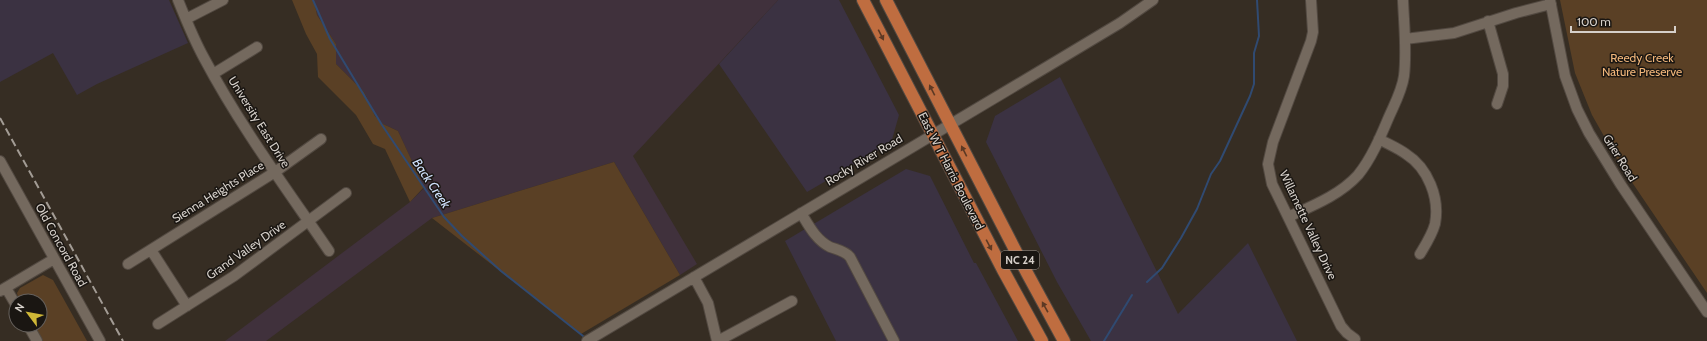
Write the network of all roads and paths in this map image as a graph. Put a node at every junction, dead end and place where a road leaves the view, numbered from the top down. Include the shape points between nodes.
1 (178, 0) edge
2 (223, 0) edge
3 (863, 0) edge
4 (886, 0) edge
5 (1153, 0) edge
6 (1312, 0) edge
7 (1403, 0) edge
8 (1551, 2) edge
9 (186, 19) junction
10 (1488, 21) junction
11 (1405, 39) junction
12 (257, 47) dead end
13 (213, 74) junction
14 (1497, 104) dead end
15 (950, 124) junction
16 (932, 135) junction
17 (321, 139) dead end
18 (1379, 140) junction
19 (0, 161) edge
20 (275, 172) junction
21 (346, 193) dead end
22 (801, 213) junction
23 (1288, 218) junction
24 (309, 221) junction
25 (151, 250) junction
26 (329, 251) dead end
27 (1420, 254) dead end
28 (54, 259) junction
29 (128, 264) dead end
30 (694, 277) junction
31 (3, 289) edge
32 (792, 301) dead end
33 (187, 306) junction
34 (1707, 312) edge
35 (158, 324) dead end
36 (1355, 339) dead end
37 (100, 341) edge
38 (587, 341) edge
39 (717, 341) edge
40 (894, 341) edge
41 (1042, 341) edge
42 (1064, 341) edge

1 - 9 street, University East Drive
2 - 9 street
3 -> 16 main road, East W T Harris Boulevard / NC 24
15 -> 4 main road, East W T Harris Boulevard / NC 24
5 - 15 street, Rocky River Road via 1120,23
6 - 23 street, Willamette Valley Drive via 1311,41 1272,142 1268,164 1272,184
7 - 11 street
8 - 10 street
8 - 34 street, Grier Road via 1565,76 1577,109 1621,185
9 - 13 street, University East Drive
10 - 11 street via 1454,33
10 - 14 street via 1502,74 1503,86
11 - 18 street via 1404,78
12 - 13 street
13 - 20 street, University East Drive
15 - 16 street, Rocky River Road
42 -> 15 main road, East W T Harris Boulevard / NC 24
16 - 22 street, Rocky River Road
16 -> 41 main road, East W T Harris Boulevard / NC 24
17 - 20 street, Sienna Heights Place
18 - 23 street via 1363,167 1349,183
18 - 27 street via 1416,161 1432,186 1435,223
19 - 28 street, Old Concord Road
20 - 24 street, University East Drive
20 - 25 street, Sienna Heights Place
21 - 24 street, Grand Valley Drive
22 - 30 street, Rocky River Road
22 - 40 street via 817,238 850,257
23 - 36 street, Willamette Valley Drive via 1341,326
24 - 26 street, University East Drive
24 - 33 street, Grand Valley Drive via 234,276
25 - 29 street, Sienna Heights Place
25 - 33 street
28 - 31 street
28 - 37 street, Old Concord Road
30 - 38 street, Rocky River Road
30 - 39 street via 708,302
32 - 39 street
33 - 35 street, Grand Valley Drive

